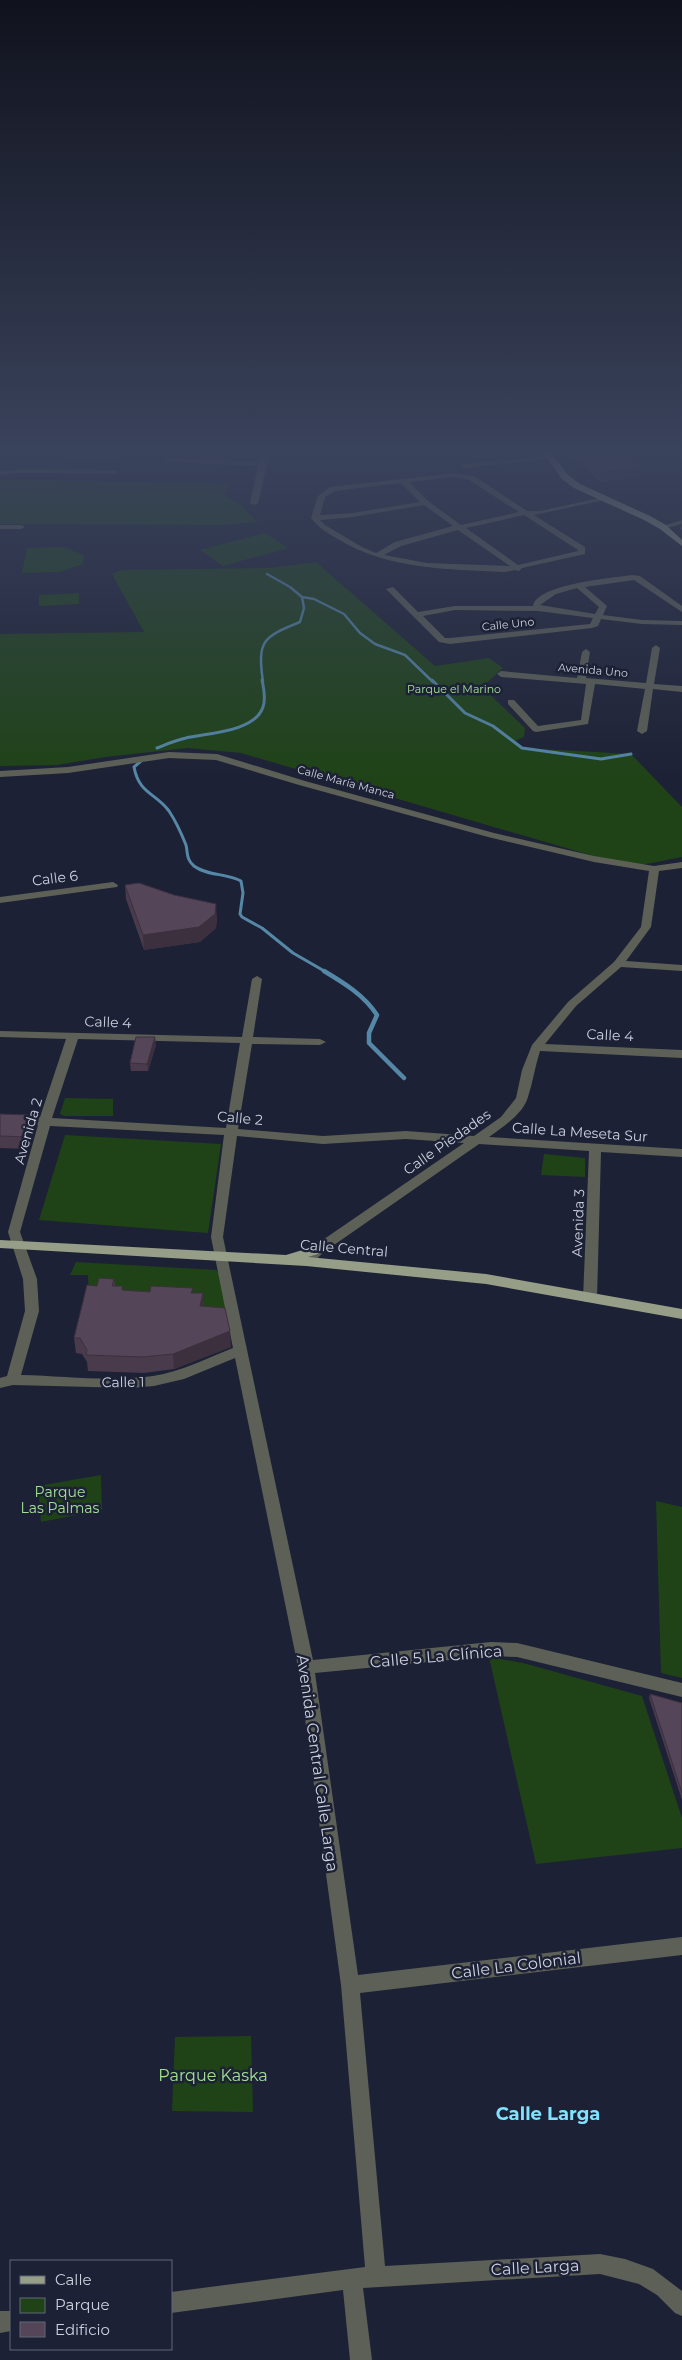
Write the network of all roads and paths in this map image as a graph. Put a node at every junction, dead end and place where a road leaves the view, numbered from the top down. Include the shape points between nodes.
1 (392, 558) edge
2 (503, 558) edge
3 (559, 558) edge
4 (519, 569) junction
5 (580, 587) junction
6 (390, 589) dead end
7 (538, 609) junction
8 (682, 610) edge
9 (416, 615) junction
10 (598, 616) junction
11 (682, 623) edge
12 (656, 648) dead end
13 (586, 652) dead end
14 (501, 674) dead end
15 (586, 681) junction
16 (648, 686) junction
17 (682, 689) edge
18 (511, 702) dead end
19 (642, 731) dead end
20 (0, 774) edge
21 (682, 865) edge
22 (654, 870) junction
23 (113, 885) dead end
24 (0, 900) edge
25 (618, 964) junction
26 (682, 968) edge
27 (258, 979) dead end
28 (0, 1034) edge
29 (73, 1036) junction
30 (246, 1040) junction
31 (320, 1042) dead end
32 (536, 1047) junction
33 (682, 1054) edge
34 (0, 1119) edge
35 (45, 1121) junction
36 (231, 1132) junction
37 (476, 1140) junction
38 (595, 1148) junction
39 (682, 1153) edge
40 (0, 1244) edge
41 (19, 1245) junction
42 (319, 1249) junction
43 (221, 1255) junction
44 (283, 1259) junction
45 (306, 1261) junction
46 (590, 1299) junction
47 (682, 1314) edge
48 (240, 1351) junction
49 (7, 1381) edge
50 (306, 1667) junction
51 (682, 1690) edge
52 (682, 1946) edge
53 (350, 1985) junction
54 (376, 2277) junction
55 (352, 2278) junction
56 (172, 2303) edge
57 (682, 2306) edge
58 (361, 2360) edge

1 - 4 street via 489,571
2 - 4 street
3 - 4 street
5 - 7 street via 558,591 540,600 536,605
5 - 8 street via 635,577
5 - 10 street via 602,603
6 - 9 street
7 - 9 street via 455,608
7 - 10 street
9 - 10 street, Calle Uno via 445,641 588,627 595,624
10 - 11 street
12 - 16 street
13 - 15 street
14 - 15 street, Avenida Uno
15 - 16 street, Avenida Uno
15 - 18 street via 585,722 536,729
16 - 17 street, Avenida Uno
16 - 19 street
20 - 22 street, Calle María Manca via 68,770 169,755 217,757 492,835
21 - 22 street, Calle María Manca
22 - 25 street, Calle Piedades via 646,927
23 - 24 street, Calle 6
25 - 26 street
25 - 32 street, Calle Piedades via 572,1004
27 - 30 street, Avenida Central Calle Larga
28 - 29 street, Calle 4
29 - 30 street, Calle 4
29 - 35 street, Avenida 2
30 - 31 street, Calle 4
30 - 36 street, Avenida Central Calle Larga
32 - 33 street, Calle 4
32 - 37 street, Calle Piedades via 522,1099 505,1120
34 - 35 street, Calle 2
35 - 36 street, Calle 2
35 - 41 street, Avenida 2 via 14,1232
36 - 37 street, Calle 2 via 323,1140 406,1135
36 - 43 street, Avenida Central Calle Larga via 217,1237
37 - 38 street, Calle La Meseta Sur
37 - 42 street, Calle Piedades
38 - 39 street, Calle La Meseta Sur
38 - 46 street, Avenida 3
40 - 41 main road, Calle Central
41 - 43 main road, Calle Central
41 - 49 street, Avenida 2 via 30,1279 32,1311
42 - 44 main road
42 - 45 street, Calle Piedades
43 - 44 main road, Calle Central
43 - 48 street, Avenida Central Calle Larga
44 - 45 main road, Calle Central
45 - 46 main road, Calle Central via 486,1278
46 - 47 main road, Calle Central
48 - 49 street, Calle 1 via 179,1375 154,1381
48 - 50 street, Avenida Central Calle Larga
50 - 51 street, Calle 5 La Clínica via 491,1649 517,1650
50 - 53 street, Avenida Central Calle Larga
52 - 53 street, Calle La Colonial
53 - 54 street, Avenida Central Calle Larga
54 - 55 street, Calle Larga
54 - 57 street, Calle Larga via 600,2264 634,2270 651,2278
55 - 56 street, Calle Larga
55 - 58 street

